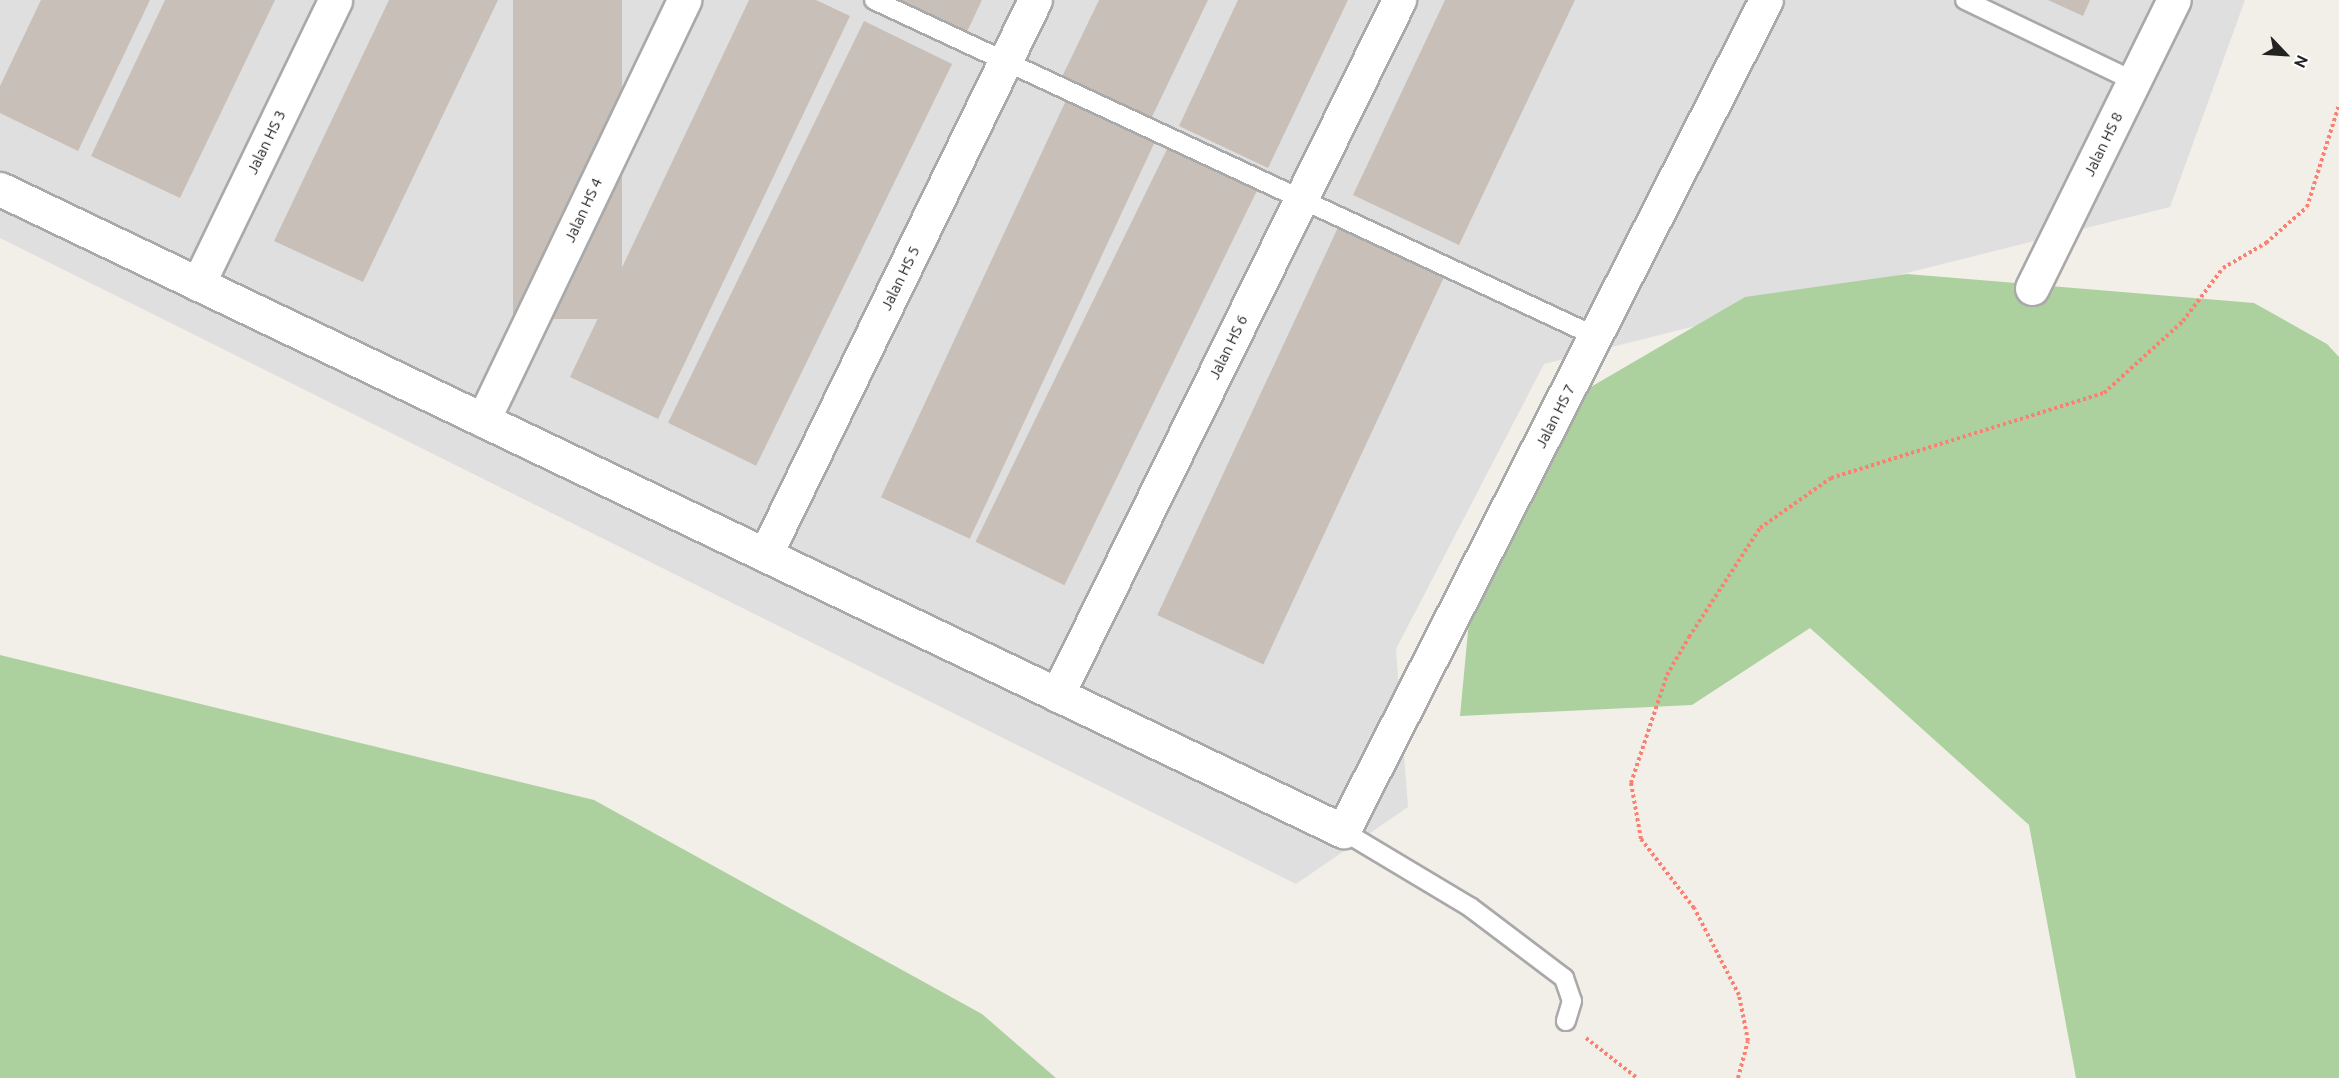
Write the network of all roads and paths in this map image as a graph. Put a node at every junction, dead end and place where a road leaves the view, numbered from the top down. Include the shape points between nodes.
1 (335, 0) edge
2 (684, 0) edge
3 (874, 0) edge
4 (1035, 0) edge
5 (1399, 0) edge
6 (1766, 0) edge
7 (1965, 0) edge
8 (2174, 0) edge
9 (1005, 61) junction
10 (2134, 81) junction
11 (2339, 105) edge
12 (0, 189) edge
13 (1301, 199) junction
14 (198, 284) junction
15 (2032, 288) dead end
16 (1595, 336) junction
17 (483, 420) junction
18 (765, 555) junction
19 (1057, 695) junction
20 (1343, 831) junction
21 (1566, 1021) joint
22 (1637, 1078) edge
23 (1738, 1078) edge

1 - 14 street, Jalan HS 3
2 - 17 street, Jalan HS 4
3 - 9 lane
4 - 9 street, Jalan HS 5
5 - 13 street, Jalan HS 6
6 - 16 street, Jalan HS 7
7 - 10 lane
8 - 10 street, Jalan HS 8
9 - 13 lane
9 - 18 street, Jalan HS 5
10 - 15 street, Jalan HS 8
11 - 23 path via 2307,207 2266,243 2223,268 2183,321 2104,393 1831,478 1760,528 1689,638 1667,675 1631,783 1641,839 1694,908 1739,995 1748,1041
12 - 14 street
13 - 16 lane
13 - 19 street, Jalan HS 6
14 - 17 street
16 - 20 street, Jalan HS 7
17 - 18 street
18 - 19 street
19 - 20 street
20 - 21 lane via 1470,907 1564,978 1572,1001
21 - 22 path

